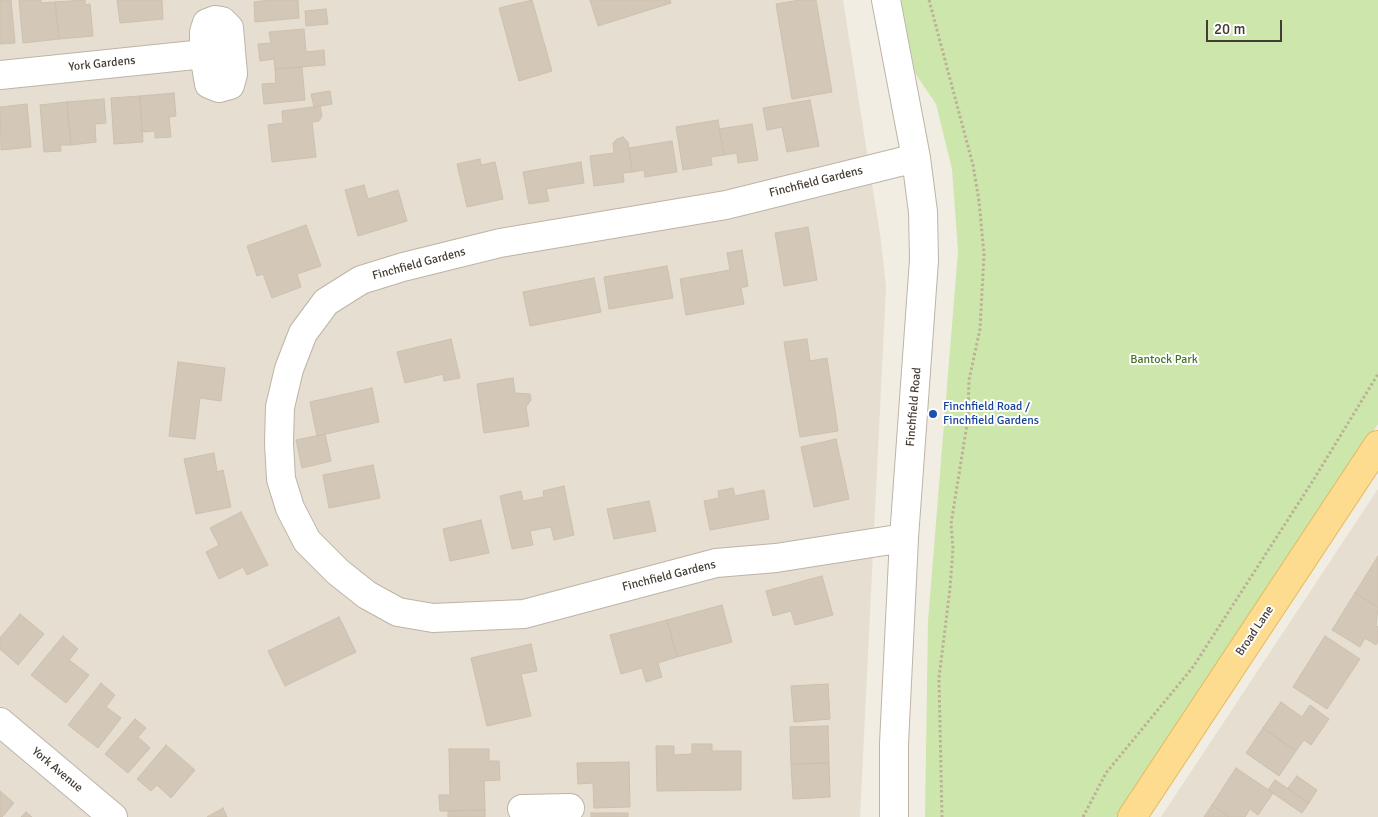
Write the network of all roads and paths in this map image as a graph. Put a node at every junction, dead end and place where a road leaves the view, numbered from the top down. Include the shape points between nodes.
1 (886, 0) edge
2 (929, 0) edge
3 (204, 54) dead end
4 (0, 75) edge
5 (916, 158) junction
6 (1378, 374) edge
7 (1378, 445) edge
8 (904, 538) junction
9 (0, 722) edge
10 (113, 817) edge
11 (894, 817) edge
12 (942, 817) edge
13 (1084, 817) edge
14 (1132, 817) edge

1 - 5 street, Finchfield Road
2 - 12 path via 973,165 984,254 980,330 969,380 968,418 951,524 950,588 938,678
3 - 4 street, York Gardens
5 - 8 street, Finchfield Road via 923,212 924,260
5 - 8 street, Finchfield Gardens via 726,205 500,243 361,280 326,302 303,333 289,369 280,407 281,479 290,508 307,541 338,572 398,612 433,618 524,614 716,563 776,558
6 - 13 path via 1193,667 1106,774
7 - 14 main road, Broad Lane
8 - 11 street, Finchfield Road via 894,744
9 - 10 street, York Avenue

